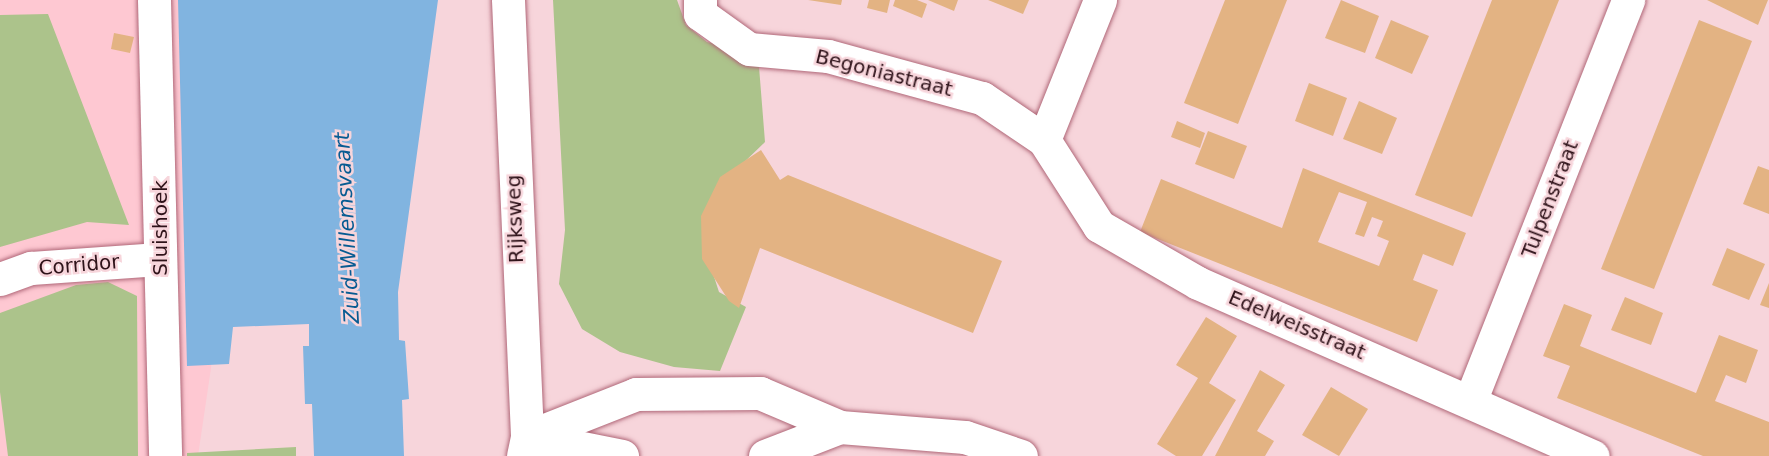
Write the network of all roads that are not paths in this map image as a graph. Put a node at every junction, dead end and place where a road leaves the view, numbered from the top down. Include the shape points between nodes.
1 (154, 0) edge
2 (508, 0) edge
3 (700, 0) edge
4 (1100, 0) edge
5 (1628, 0) edge
6 (1044, 140) junction
7 (159, 259) junction
8 (0, 279) edge
9 (1471, 399) junction
10 (840, 427) junction
11 (528, 450) edge
12 (165, 456) edge
13 (622, 456) edge
14 (765, 456) edge
15 (1021, 456) edge
16 (1593, 456) edge

1 - 7 street, Sluishoek
2 - 11 street, Rijksweg
3 - 6 street, Begoniastraat via 700,14 749,49 828,56 925,80 982,98
4 - 6 street
5 - 9 street, Tulpenstraat
6 - 9 street, Edelweisstraat via 1099,226 1198,283
7 - 8 street, Corridor via 31,268
7 - 12 street, Sluishoek
9 - 16 street, Edelweisstraat
10 - 11 street via 760,393 636,394
10 - 14 street
10 - 15 street via 965,437
11 - 13 street

